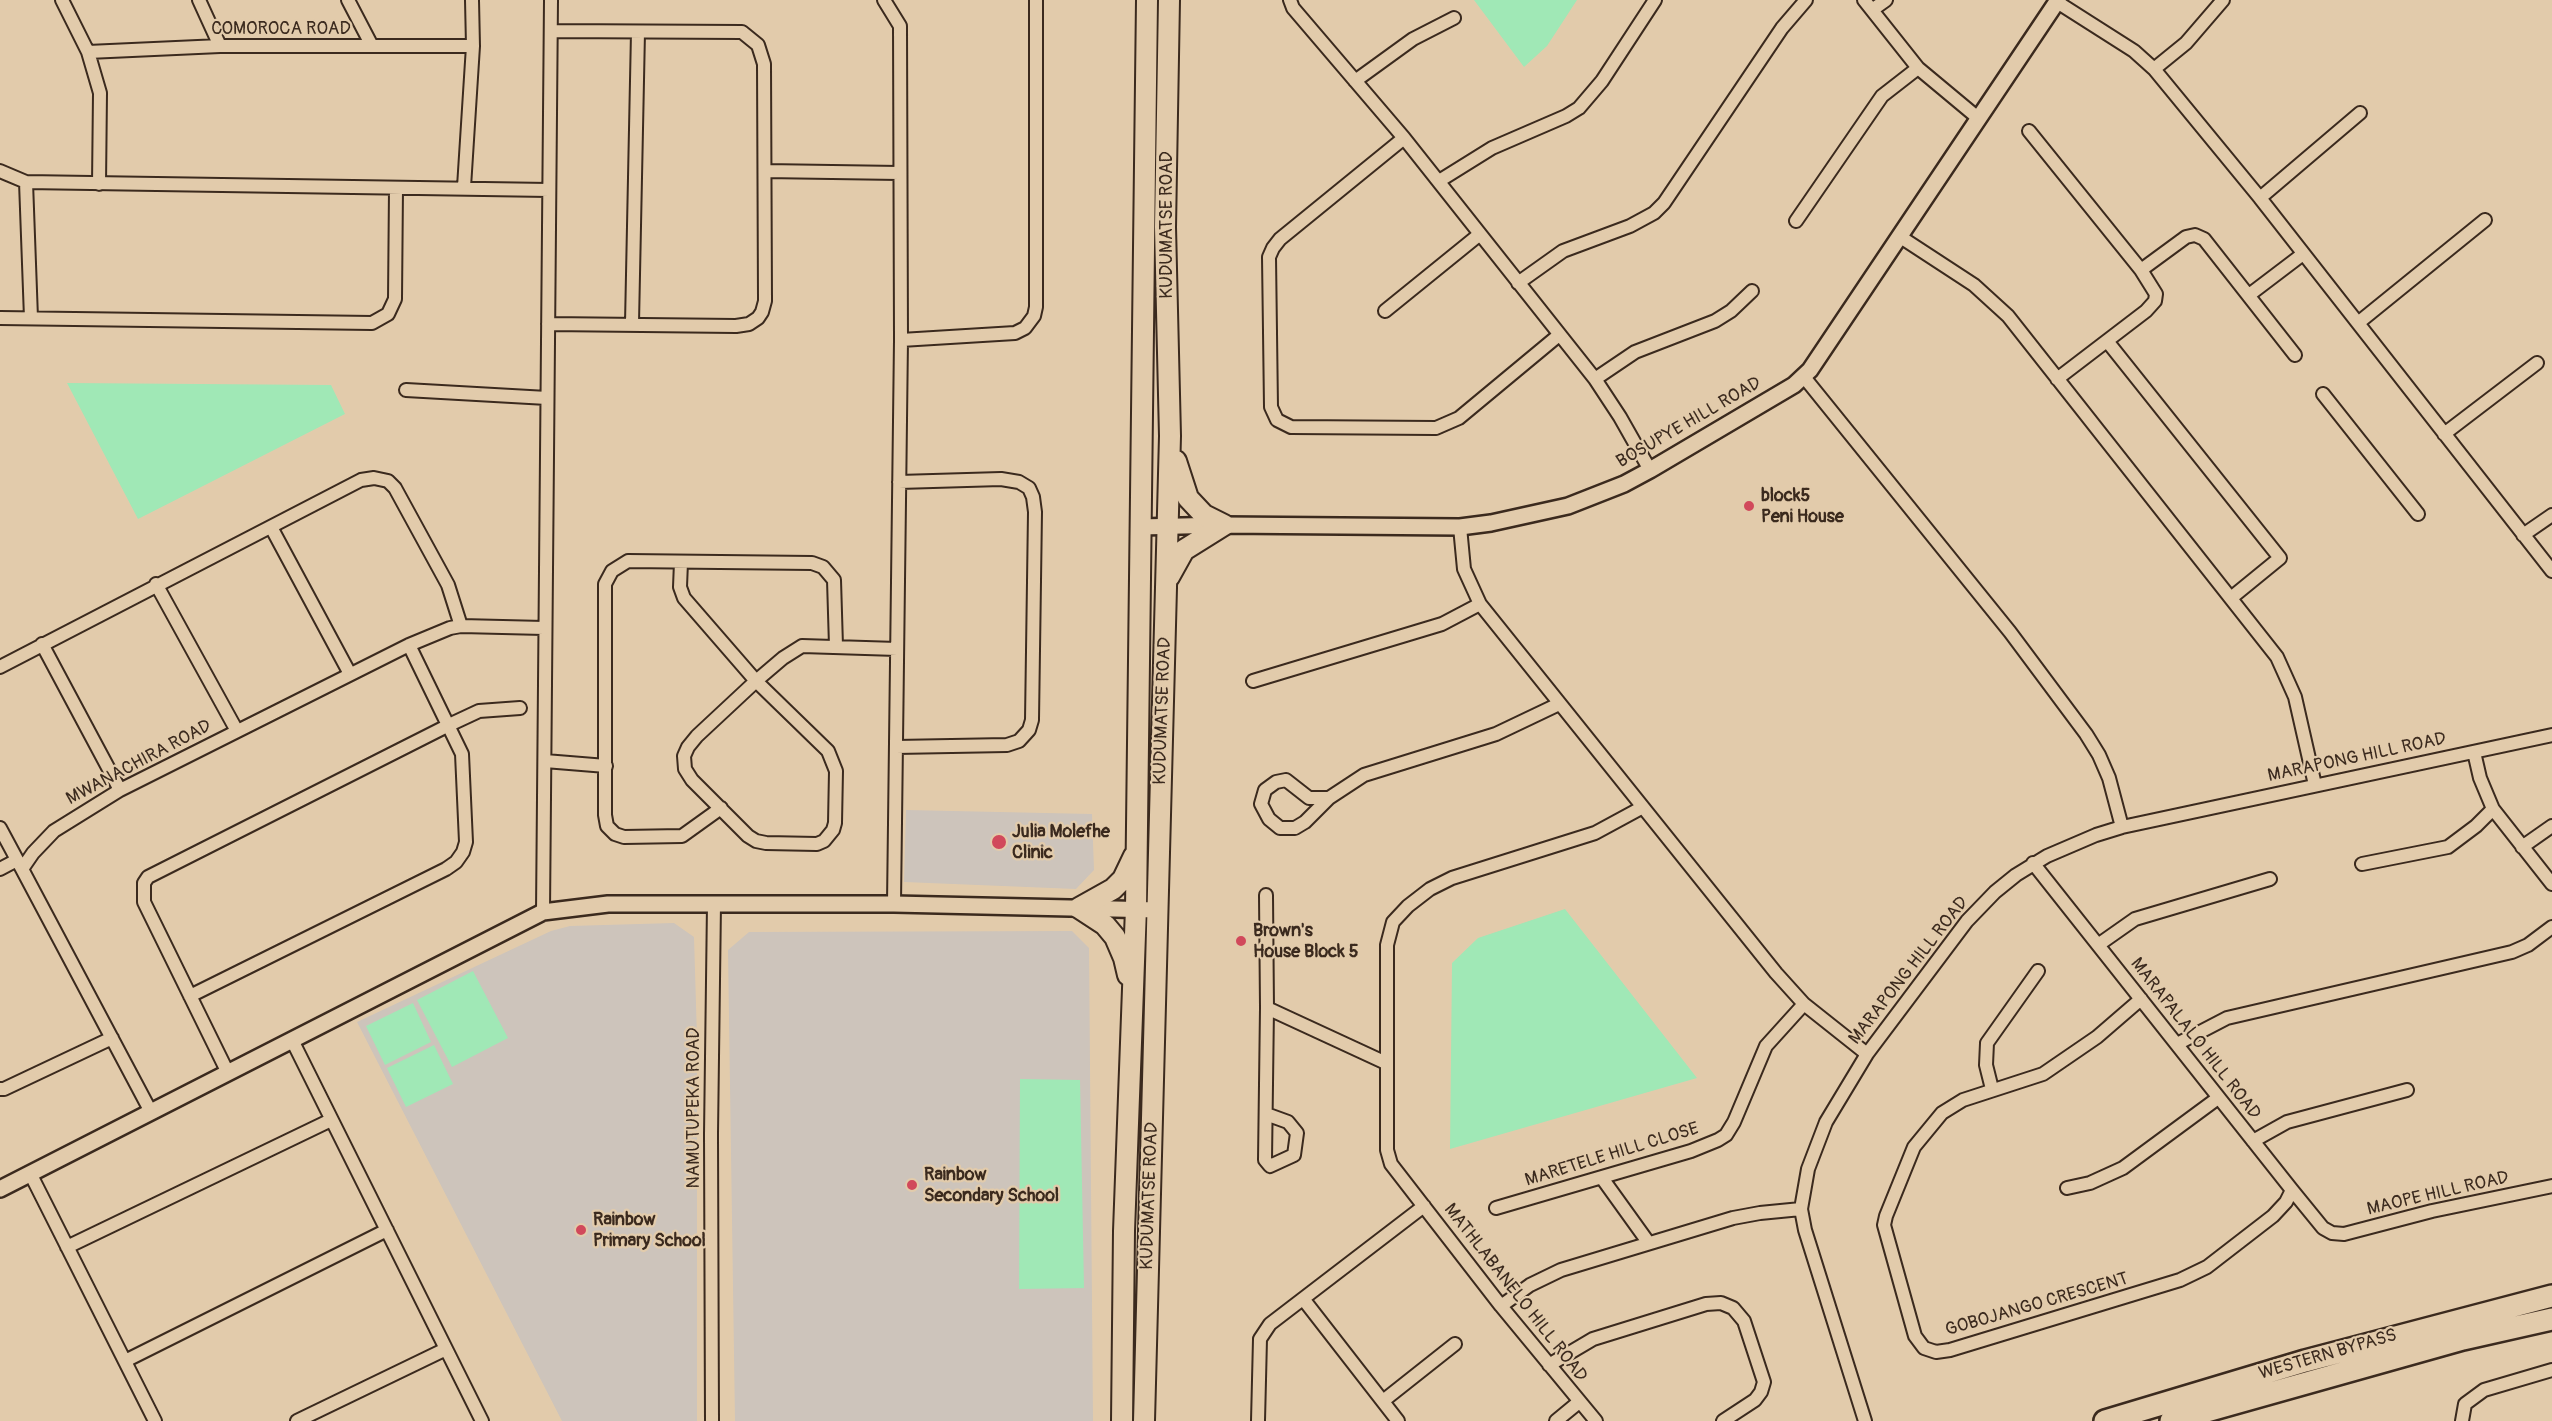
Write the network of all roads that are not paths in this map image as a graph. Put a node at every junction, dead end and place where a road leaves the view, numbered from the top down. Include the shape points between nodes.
1 (62, 0) edge
2 (199, 0) edge
3 (348, 0) edge
4 (472, 0) edge
5 (551, 0) edge
6 (884, 0) edge
7 (1036, 0) edge
8 (1147, 0) edge
9 (1169, 0) edge
10 (1290, 0) edge
11 (1655, 0) edge
12 (1806, 0) edge
13 (1886, 0) edge
14 (2223, 0) edge
15 (2058, 1) edge
16 (1868, 5) edge
17 (1454, 18) dead end
18 (551, 32) junction
19 (638, 32) junction
20 (220, 46) junction
21 (372, 46) junction
22 (473, 46) junction
23 (88, 52) junction
24 (1917, 68) junction
25 (2154, 69) junction
26 (1356, 81) junction
27 (2360, 113) dead end
28 (1978, 118) junction
29 (2029, 130) dead end
30 (1404, 138) junction
31 (0, 171) edge
32 (765, 171) junction
33 (899, 172) junction
34 (1439, 181) junction
35 (26, 183) junction
36 (99, 184) junction
37 (464, 187) junction
38 (396, 189) junction
39 (549, 190) junction
40 (2260, 198) junction
41 (2485, 220) dead end
42 (1796, 221) dead end
43 (1480, 234) junction
44 (1899, 236) junction
45 (2303, 254) junction
46 (2141, 270) junction
47 (1518, 283) junction
48 (1752, 291) dead end
49 (2249, 295) junction
50 (1385, 310) dead end
51 (0, 318) edge
52 (31, 318) junction
53 (632, 323) junction
54 (2358, 323) junction
55 (548, 324) junction
56 (1559, 335) junction
57 (901, 340) junction
58 (2107, 341) junction
59 (2295, 355) dead end
60 (2537, 363) dead end
61 (1804, 377) junction
62 (1595, 379) junction
63 (2057, 379) junction
64 (406, 390) dead end
65 (2323, 394) dead end
66 (547, 398) junction
67 (2444, 434) junction
68 (1170, 436) junction
69 (1650, 470) junction
70 (899, 482) junction
71 (2418, 514) dead end
72 (2552, 515) edge
73 (1224, 525) junction
74 (271, 527) junction
75 (1140, 527) junction
76 (1168, 527) junction
77 (1460, 527) junction
78 (2523, 534) junction
79 (681, 562) junction
80 (2552, 571) edge
81 (1167, 579) junction
82 (156, 584) junction
83 (2231, 598) junction
84 (1480, 604) junction
85 (461, 626) junction
86 (544, 628) junction
87 (42, 644) junction
88 (409, 645) junction
89 (836, 646) junction
90 (897, 649) junction
91 (0, 667) edge
92 (350, 674) junction
93 (756, 681) junction
94 (1253, 681) dead end
95 (1559, 704) junction
96 (520, 708) dead end
97 (449, 725) junction
98 (237, 731) junction
99 (2552, 735) edge
100 (896, 747) junction
101 (2474, 752) junction
102 (545, 761) junction
103 (606, 766) junction
104 (2315, 785) junction
105 (120, 790) junction
106 (1329, 798) junction
107 (1643, 807) junction
108 (721, 808) junction
109 (2493, 809) junction
110 (2552, 826) edge
111 (2122, 827) junction
112 (0, 828) edge
113 (2522, 847) junction
114 (1137, 850) junction
115 (2034, 863) junction
116 (20, 864) junction
117 (2362, 864) dead end
118 (0, 869) edge
119 (2270, 879) dead end
120 (2552, 884) edge
121 (1266, 895) dead end
122 (714, 904) junction
123 (894, 904) junction
124 (1079, 908) junction
125 (1136, 908) junction
126 (1158, 910) junction
127 (543, 912) junction
128 (2552, 927) edge
129 (2098, 945) junction
130 (2038, 971) dead end
131 (190, 996) junction
132 (2141, 999) junction
133 (1134, 1001) junction
134 (1804, 1004) junction
135 (1267, 1008) junction
136 (112, 1038) junction
137 (292, 1040) junction
138 (2177, 1044) junction
139 (1867, 1054) junction
140 (1386, 1063) junction
141 (228, 1073) junction
142 (0, 1089) edge
143 (1992, 1089) junction
144 (2407, 1090) dead end
145 (2218, 1098) junction
146 (151, 1112) junction
147 (1266, 1114) dead end
148 (331, 1120) junction
149 (2253, 1141) junction
150 (31, 1175) junction
151 (1602, 1178) junction
152 (2552, 1186) edge
153 (2067, 1188) dead end
154 (0, 1189) edge
155 (2292, 1191) junction
156 (1424, 1206) junction
157 (1496, 1208) dead end
158 (1801, 1209) junction
159 (387, 1230) junction
160 (2332, 1233) joint
161 (1648, 1242) junction
162 (67, 1247) junction
163 (2552, 1296) edge
164 (1304, 1300) junction
165 (1501, 1306) junction
166 (2552, 1320) edge
167 (1455, 1344) dead end
168 (446, 1349) junction
169 (125, 1361) junction
170 (1549, 1365) junction
171 (2552, 1370) edge
172 (1856, 1395) junction
173 (1383, 1401) junction
174 (1579, 1402) junction
175 (156, 1421) edge
176 (297, 1421) edge
177 (482, 1421) edge
178 (712, 1421) edge
179 (1122, 1421) edge
180 (1144, 1421) edge
181 (1258, 1421) edge
182 (1398, 1421) edge
183 (1556, 1421) edge
184 (1596, 1421) edge
185 (1723, 1421) edge
186 (1858, 1421) edge
187 (1865, 1421) edge
188 (2105, 1421) edge
189 (2171, 1421) edge
190 (2462, 1421) edge

1 - 23 street
2 - 20 street
3 - 21 street
4 - 22 street
5 - 18 street
6 - 33 street via 900,26
7 - 57 street via 1034,316 1015,333
8 - 75 main road, KUDUMATSE ROAD
9 - 68 main road, KUDUMATSE ROAD via 1165,227
10 - 26 street
11 - 34 street via 1602,81 1579,108 1492,148
12 - 47 street via 1782,28 1664,204 1630,226 1563,251
13 - 16 street
14 - 25 street via 2186,43
15 - 25 street via 2134,51
15 - 28 street, BOSUPYE HILL ROAD
16 - 24 street
17 - 26 street via 1413,39
18 - 19 street
18 - 39 street
19 - 32 street via 742,32 753,38 764,64
19 - 53 street
20 - 21 street, COMOROCA ROAD
20 - 23 street, COMOROCA ROAD
21 - 22 street, COMOROCA ROAD
22 - 37 street
23 - 36 street via 101,100
24 - 28 street
24 - 42 street via 1882,96
25 - 40 street
26 - 30 street
27 - 40 street
28 - 44 street, BOSUPYE HILL ROAD
29 - 46 street
30 - 34 street
30 - 56 street via 1273,248 1269,257 1271,407 1277,420 1291,427 1436,428 1459,418
31 - 35 street
32 - 33 street
32 - 53 street via 765,301 758,318 736,326
33 - 57 street
34 - 43 street
35 - 36 street
35 - 52 street
36 - 38 street
37 - 38 street
37 - 39 street
38 - 52 street via 395,298 388,314 372,323
39 - 55 street
40 - 45 street
41 - 54 street
43 - 47 street
43 - 50 street
44 - 61 street, BOSUPYE HILL ROAD
44 - 63 street via 1991,299
45 - 49 street
45 - 54 street
46 - 49 street via 2186,237 2195,235 2204,239
46 - 58 street via 2153,286 2155,301
47 - 56 street
48 - 62 street via 1715,321 1635,352
49 - 59 street
51 - 52 street
53 - 55 street
54 - 67 street
55 - 66 street
56 - 62 street
57 - 70 street
58 - 63 street
58 - 83 street via 2280,558
60 - 67 street
61 - 69 street, BOSUPYE HILL ROAD
61 - 111 street via 1988,604 2086,734 2109,777
62 - 69 street
63 - 83 street
64 - 66 street
65 - 71 street
66 - 86 street
67 - 78 street
68 - 73 main road via 1188,498 1204,515
68 - 76 main road, KUDUMATSE ROAD
69 - 77 street, BOSUPYE HILL ROAD via 1568,506
70 - 90 street
70 - 100 street via 1019,482 1029,488 1035,512 1029,730 1019,741 1007,745
72 - 78 street
73 - 76 street, BOSUPYE HILL ROAD
73 - 77 street, BOSUPYE HILL ROAD
73 - 81 main road via 1184,550
74 - 82 street
74 - 85 street via 361,480 388,481 448,585
74 - 92 street
75 - 76 street, BOSUPYE HILL ROAD
75 - 114 main road, KUDUMATSE ROAD
76 - 81 main road, KUDUMATSE ROAD
77 - 84 street via 1464,569
78 - 80 street
79 - 89 street via 813,562 823,567 834,580
79 - 93 street via 680,587 684,598
79 - 103 street via 628,561 612,571 605,584
81 - 126 main road, KUDUMATSE ROAD
82 - 87 street
82 - 98 street
83 - 104 street via 2287,676
84 - 94 street via 1442,624
84 - 95 street
85 - 86 street, MWANACHIRA ROAD
85 - 88 street, MWANACHIRA ROAD
86 - 102 street
87 - 91 street
87 - 105 street
88 - 92 street, MWANACHIRA ROAD
88 - 97 street
89 - 90 street
89 - 93 street via 802,646
90 - 100 street
92 - 98 street, MWANACHIRA ROAD
93 - 108 street via 697,736 684,756 685,769 692,780
93 - 108 street via 832,758 836,771 835,823 824,841 817,844 766,843 748,836
95 - 106 street via 1496,734 1375,771
95 - 107 street
96 - 97 street via 479,711
97 - 131 street via 464,764 466,842 456,861
97 - 131 street via 148,877 144,902
98 - 105 street, MWANACHIRA ROAD
99 - 101 street, MARAPONG HILL ROAD
100 - 123 street
101 - 104 street, MARAPONG HILL ROAD
101 - 109 street
102 - 103 street
102 - 127 street
103 - 108 street via 605,815 607,826 615,834 682,836
104 - 111 street, MARAPONG HILL ROAD
105 - 116 street, MWANACHIRA ROAD via 54,831
106 - 106 street via 1295,828 1281,828 1269,819 1261,804 1265,790 1286,780 1309,798
107 - 134 street
107 - 140 street, MATHLABANELO HILL ROAD via 1595,833 1452,878 1408,906 1394,922 1388,945
109 - 113 street
109 - 117 street via 2448,847
110 - 113 street
111 - 115 street, MARAPONG HILL ROAD
112 - 116 street
113 - 120 street
114 - 124 main road via 1123,879 1113,889
114 - 125 main road, KUDUMATSE ROAD
115 - 129 street, MARAPALALO HILL ROAD
115 - 139 street, MARAPONG HILL ROAD via 1995,892 1967,921
116 - 118 street
116 - 136 street
119 - 129 street via 2135,919
121 - 135 street
122 - 123 street
122 - 127 street via 608,904
122 - 178 street, NAMUTUPEKA ROAD
123 - 124 street
124 - 125 street
124 - 133 main road via 1105,925 1115,937
125 - 126 street
125 - 133 main road, KUDUMATSE ROAD
126 - 180 main road, KUDUMATSE ROAD
127 - 137 street
128 - 138 street via 2512,952 2227,1018
129 - 132 street, MARAPALALO HILL ROAD
130 - 143 street via 1987,1043 1986,1065
131 - 141 street
132 - 138 street, MARAPALALO HILL ROAD
132 - 143 street via 2097,1037 2043,1074
133 - 179 main road, KUDUMATSE ROAD via 1124,1231
134 - 139 street
134 - 151 street, MARETELE HILL CLOSE via 1766,1046 1726,1135 1705,1147
135 - 140 street
135 - 147 street
136 - 142 street
136 - 146 street
137 - 141 street
137 - 148 street
138 - 145 street, MARAPALALO HILL ROAD
139 - 158 street, MARAPONG HILL ROAD via 1826,1122 1808,1169
140 - 156 street, MATHLABANELO HILL ROAD via 1387,1150 1395,1170
141 - 146 street
143 - 155 street, GOBOJANGO CRESCENT via 1949,1108 1928,1127 1914,1147 1886,1216 1884,1225 1915,1336 1924,1348 1936,1352 1950,1350 2180,1280 2207,1267 2272,1216
144 - 149 street via 2287,1122
145 - 149 street, MARAPALALO HILL ROAD
145 - 153 street via 2123,1168 2090,1183
146 - 150 street
148 - 159 street
148 - 162 street
149 - 155 street, MARAPALALO HILL ROAD
150 - 154 street
150 - 162 street
151 - 157 street, MARETELE HILL CLOSE
151 - 161 street
152 - 160 street, MAOPE HILL ROAD via 2344,1234
155 - 160 street, MARAPALALO HILL ROAD via 2322,1228
156 - 164 street
156 - 165 street, MATHLABANELO HILL ROAD
158 - 161 street via 1733,1218
158 - 172 street, MARAPONG HILL ROAD
159 - 168 street
159 - 169 street
161 - 165 street via 1545,1277
162 - 169 street
163 - 188 highway, WESTERN BYPASS via 2306,1361
164 - 173 street
164 - 181 street via 1270,1324 1260,1339
165 - 170 street, MATHLABANELO HILL ROAD
166 - 189 highway, WESTERN BYPASS via 2463,1339
167 - 173 street
168 - 176 street
168 - 177 street
169 - 175 street
170 - 174 street, MATHLABANELO HILL ROAD
170 - 185 street via 1593,1339 1706,1304 1721,1303 1733,1308 1744,1321 1764,1382 1755,1400
171 - 190 street via 2484,1390 2465,1404
172 - 186 street
172 - 187 street, MARAPONG HILL ROAD
173 - 182 street
174 - 183 street
174 - 184 street, MATHLABANELO HILL ROAD

